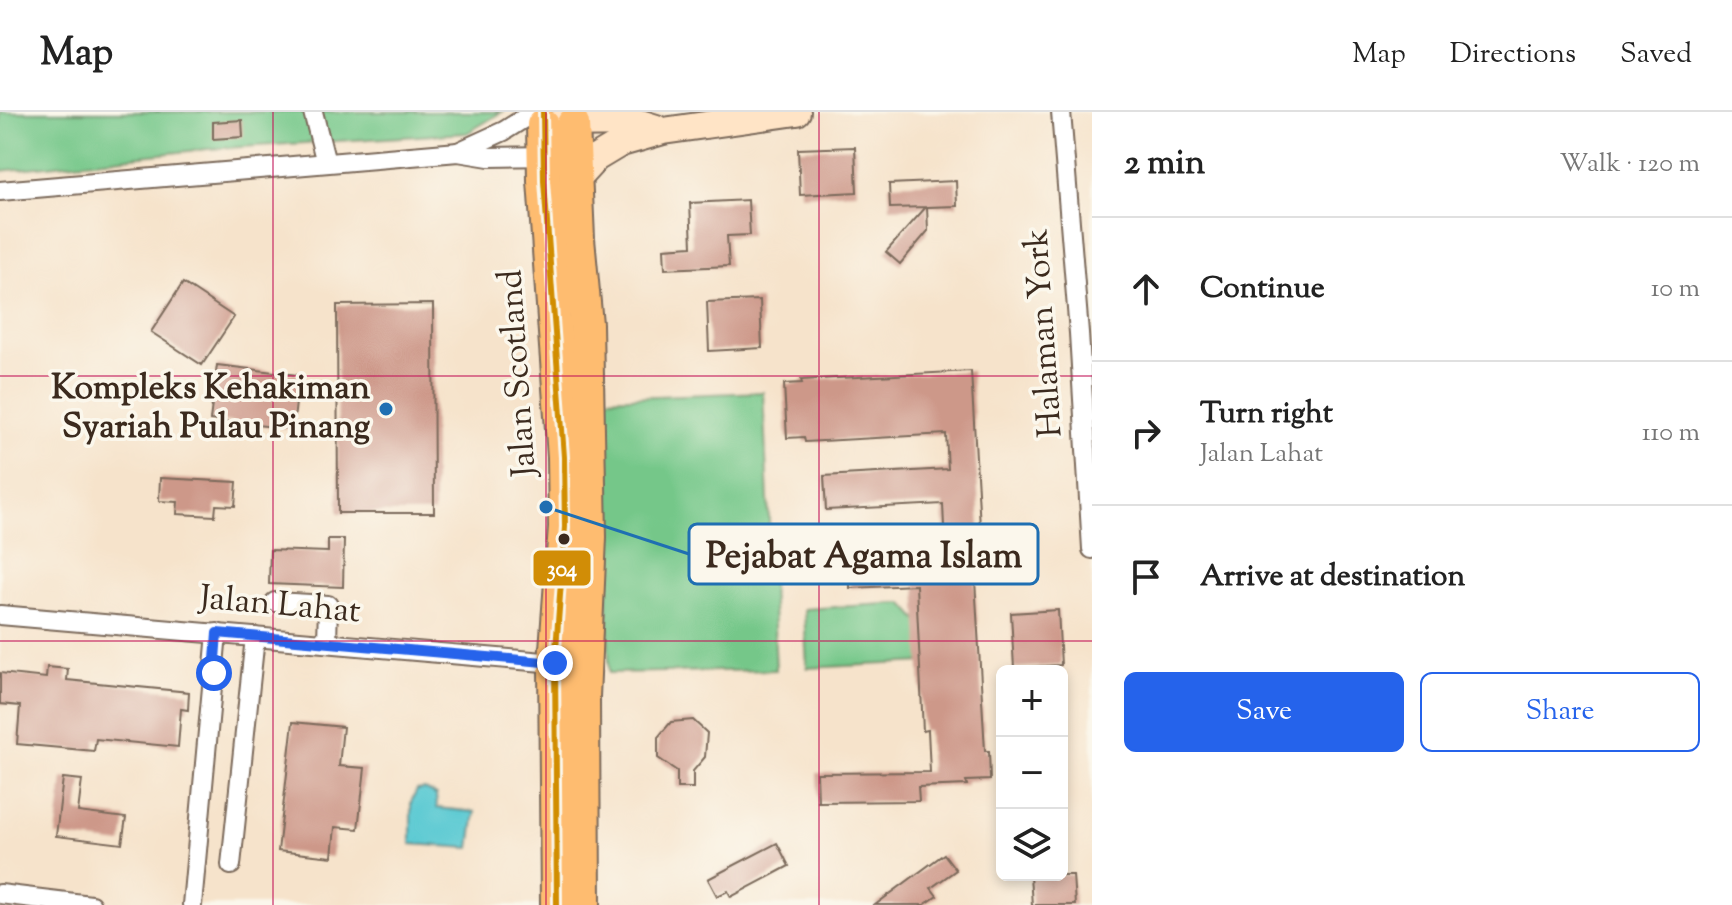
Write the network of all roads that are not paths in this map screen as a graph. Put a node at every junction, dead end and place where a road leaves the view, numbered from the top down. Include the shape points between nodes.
1 (313, 112) edge
2 (797, 112) edge
3 (1061, 112) edge
4 (663, 131) junction
5 (557, 142) edge
6 (458, 152) junction
7 (326, 163) junction
8 (0, 191) edge
9 (1086, 333) edge
10 (1092, 549) edge
11 (275, 602) dead end
12 (0, 615) edge
13 (217, 633) junction
14 (255, 637) junction
15 (327, 642) junction
16 (555, 663) junction
17 (231, 865) dead end
18 (0, 894) edge
19 (91, 905) edge
20 (192, 905) edge
21 (557, 905) edge
22 (584, 905) edge

1 - 7 street
2 - 4 street
3 - 9 street, Halaman York
4 - 5 street via 640,123
4 - 5 street via 612,147 596,158
5 - 6 street via 489,157
5 - 6 street via 504,131
5 - 16 highway, Jalan Scotland via 565,527
5 - 22 highway, Jalan Scotland via 586,324 590,537 583,697
6 - 7 street
7 - 8 street
9 - 10 street, Halaman York
11 - 15 street via 328,605
12 - 13 street, Jalan Lahat
13 - 14 street, Jalan Lahat
13 - 20 street
14 - 15 street, Jalan Lahat
14 - 17 street
15 - 16 street, Jalan Lahat
16 - 21 highway, Jalan Scotland
18 - 19 street

